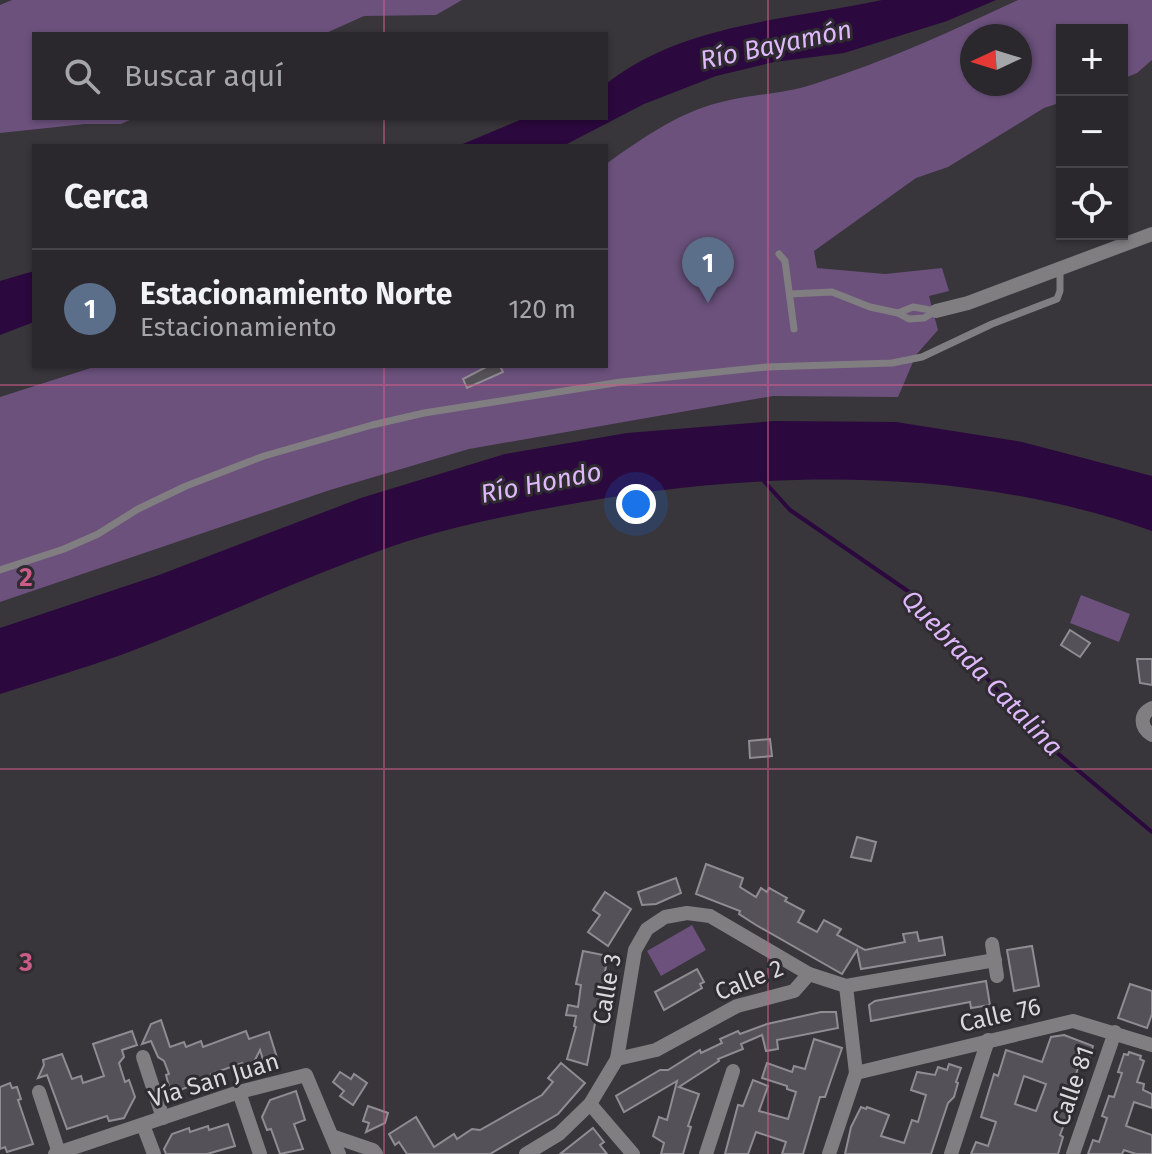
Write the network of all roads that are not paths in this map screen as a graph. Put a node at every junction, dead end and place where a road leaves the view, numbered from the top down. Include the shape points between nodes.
1 (1152, 234) edge
2 (779, 254) dead end
3 (1060, 269) junction
4 (790, 294) junction
5 (936, 311) joint
6 (794, 329) dead end
7 (0, 570) edge
8 (1152, 708) edge
9 (1152, 735) edge
10 (992, 944) dead end
11 (995, 960) junction
12 (809, 974) junction
13 (997, 976) dead end
14 (846, 986) junction
15 (1115, 1032) junction
16 (988, 1040) junction
17 (1152, 1045) edge
18 (143, 1057) dead end
19 (617, 1059) junction
20 (733, 1071) dead end
21 (856, 1073) junction
22 (39, 1092) dead end
23 (239, 1092) junction
24 (590, 1104) junction
25 (163, 1118) junction
26 (143, 1125) junction
27 (332, 1136) junction
28 (57, 1153) edge
29 (154, 1154) edge
30 (260, 1154) edge
31 (339, 1154) edge
32 (376, 1154) edge
33 (526, 1154) edge
34 (633, 1154) edge
35 (706, 1154) edge
36 (829, 1154) edge
37 (951, 1154) edge
38 (1073, 1154) edge

1 - 3 street
2 - 4 lane
3 - 5 street
3 - 7 lane via 1057,299 922,357 621,382 372,425 264,456 186,486 98,534
4 - 5 lane via 832,292 898,313 913,307
4 - 6 lane
8 - 9 street via 1142,722
10 - 11 street
11 - 13 street
11 - 14 street, Calle 2
12 - 14 street, Calle 2
12 - 19 street, Calle 2 via 794,991 737,1006 656,1050
12 - 19 street, Calle 3 via 710,916 665,917 647,929 635,950
14 - 21 street
15 - 16 street, Calle 76 via 1073,1021
15 - 17 street, Calle 76
15 - 38 street, Calle 81
16 - 21 street, Calle 76
16 - 37 street
18 - 25 street
19 - 24 street, Calle 3
20 - 35 street
21 - 36 street
22 - 28 street
23 - 25 street, Vía San Juan
23 - 27 street, Vía San Juan via 306,1075
23 - 30 street
24 - 33 street, Calle 3 via 559,1134
24 - 34 street
25 - 26 street, Vía San Juan
26 - 28 street, Vía San Juan
26 - 29 street
27 - 31 street, Vía San Juan
27 - 32 street

